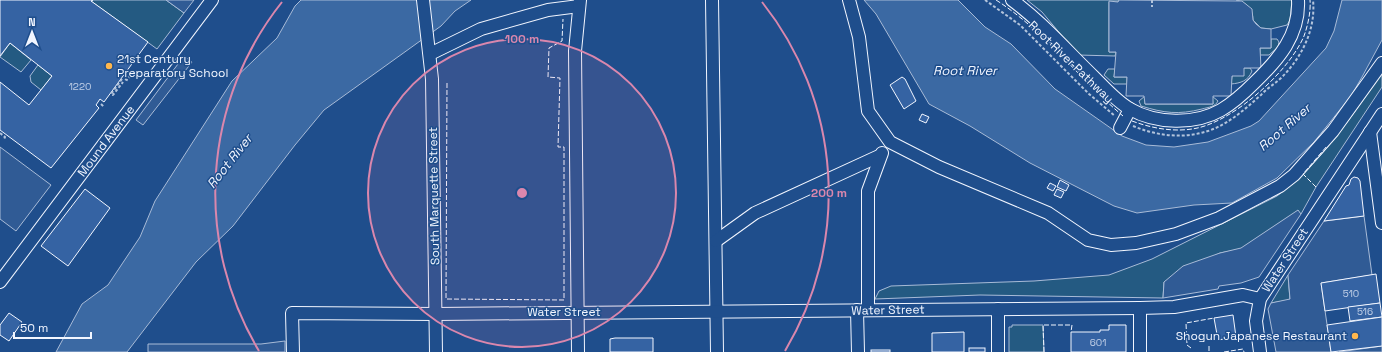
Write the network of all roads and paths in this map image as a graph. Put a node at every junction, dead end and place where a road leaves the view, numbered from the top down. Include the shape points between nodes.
1 (212, 0) edge
2 (423, 0) edge
3 (712, 0) edge
4 (849, 0) edge
5 (985, 0) edge
6 (1012, 0) edge
7 (1152, 0) edge
8 (1298, 0) edge
9 (1313, 0) edge
10 (580, 3) edge
11 (1152, 7) dead end
12 (430, 54) junction
13 (1382, 63) edge
14 (128, 76) dead end
15 (131, 78) dead end
16 (122, 79) dead end
17 (125, 79) dead end
18 (129, 81) dead end
19 (123, 82) dead end
20 (100, 104) dead end
21 (104, 107) dead end
22 (1130, 109) junction
23 (1382, 114) edge
24 (1122, 125) junction
25 (1370, 132) junction
26 (0, 133) edge
27 (4, 139) dead end
28 (890, 142) junction
29 (1378, 154) edge
30 (879, 156) junction
31 (1378, 170) edge
32 (1382, 219) edge
33 (716, 241) junction
34 (0, 282) edge
35 (1260, 299) junction
36 (1140, 308) junction
37 (998, 309) junction
38 (863, 310) junction
39 (717, 311) junction
40 (576, 312) junction
41 (436, 314) junction
42 (293, 352) edge
43 (436, 352) edge
44 (578, 352) edge
45 (717, 352) edge
46 (858, 352) edge
47 (998, 352) edge
48 (1140, 352) edge
49 (1260, 352) edge

1 - 34 street, Mound Avenue
2 - 12 street, South Marquette Street
3 - 33 street
4 - 28 street via 859,37 868,111
5 - 24 path, Root River Pathway via 1020,24
6 - 22 street
7 - 11 path
8 - 22 street via 1295,25 1280,55 1243,94 1221,110 1201,118 1178,120 1154,118
9 - 24 path, Root River Pathway via 1310,32 1298,57 1281,78 1230,120 1209,130 1184,136 1155,133
10 - 12 street via 481,29
10 - 40 street via 575,51
12 - 41 street, South Marquette Street
13 - 28 street via 1333,131 1294,175 1280,186 1219,218 1176,234 1136,243 1111,245 1088,240 1048,213 939,167
14 - 15 path
16 - 19 path via 111,94 113,95
17 - 18 path
20 - 21 path
22 - 24 street
23 - 25 street, Water Street
25 - 29 street
25 - 35 street, Water Street
26 - 27 path via 6,137
28 - 30 street
29 - 31 street
30 - 33 street via 755,213
30 - 38 street via 868,191
31 - 32 street
33 - 39 street
35 - 36 street, Water Street via 1243,295 1174,307
35 - 49 street via 1256,321
36 - 37 street, Water Street
36 - 48 street
37 - 38 street, Water Street
37 - 47 street
38 - 39 street, Water Street
38 - 46 street
39 - 40 street, Water Street
39 - 45 street
40 - 41 street, Water Street
40 - 44 street
41 - 42 street, Water Street via 292,313
41 - 43 street, South Marquette Street

